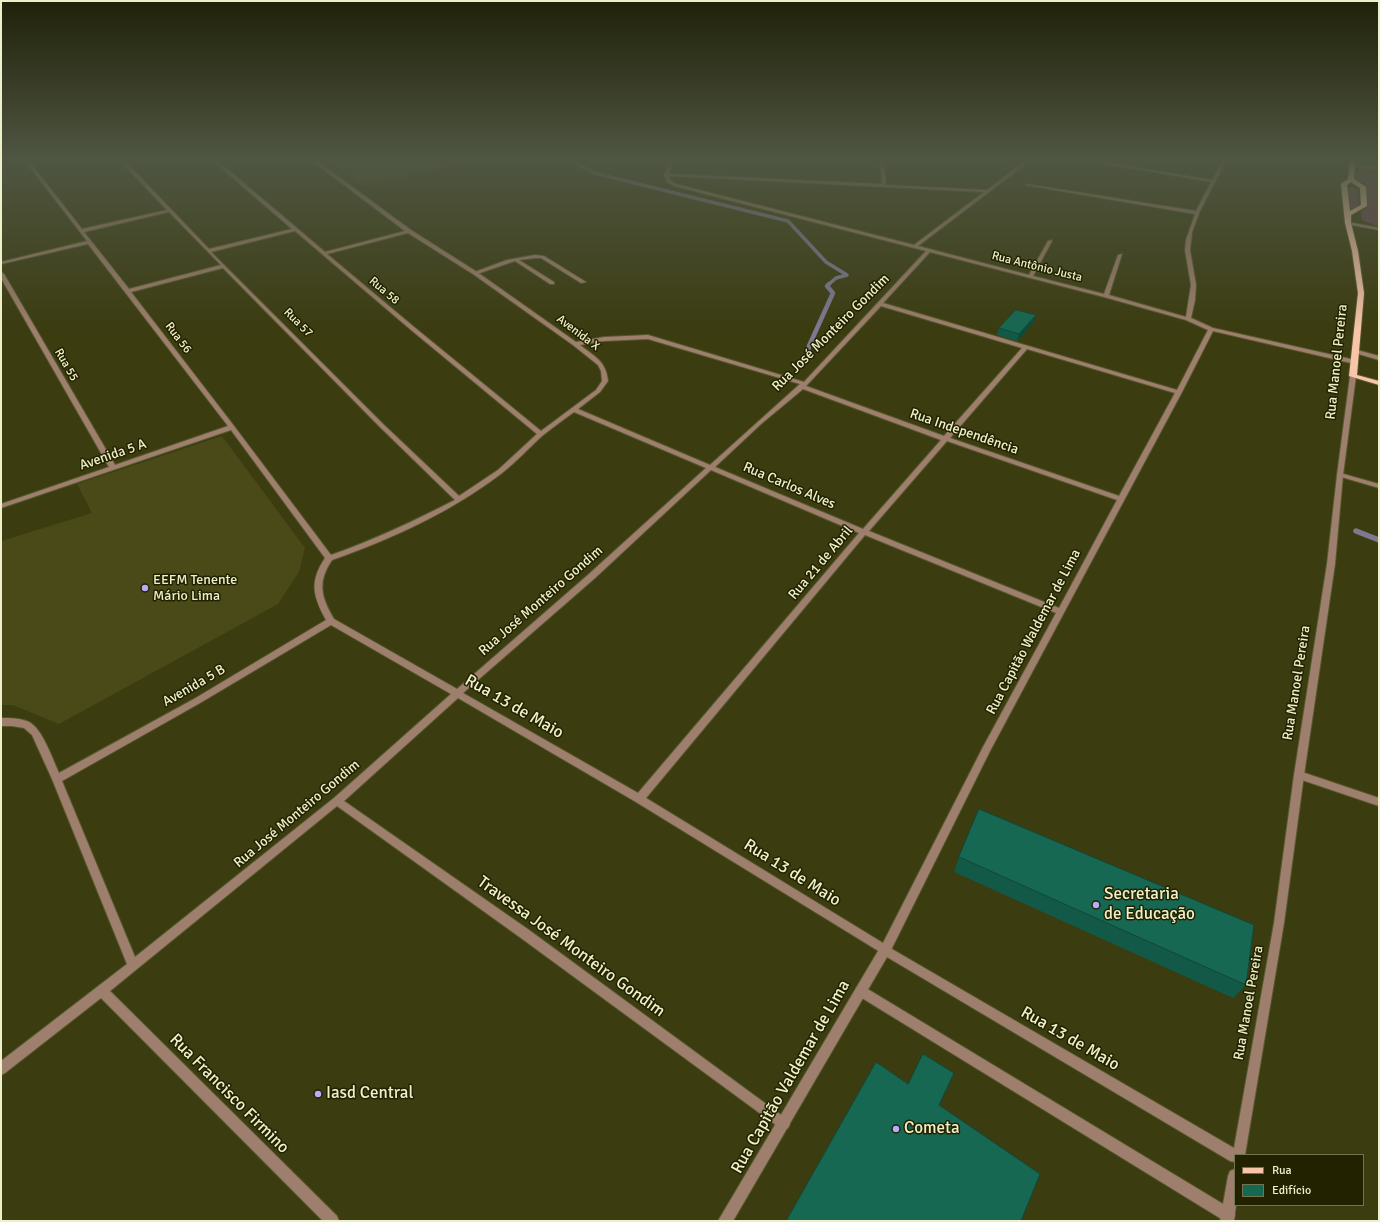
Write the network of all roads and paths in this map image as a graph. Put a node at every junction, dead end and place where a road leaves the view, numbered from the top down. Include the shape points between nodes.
1 (70, 218) edge
2 (138, 218) edge
3 (176, 218) edge
4 (283, 218) edge
5 (391, 218) edge
6 (802, 218) edge
7 (953, 218) edge
8 (1196, 218) edge
9 (1348, 218) edge
10 (1348, 223) junction
11 (296, 229) junction
12 (1379, 229) edge
13 (80, 231) junction
14 (409, 231) junction
15 (1050, 241) dead end
16 (90, 242) junction
17 (914, 247) junction
18 (208, 251) junction
19 (929, 251) junction
20 (325, 253) junction
21 (1120, 255) dead end
22 (516, 260) junction
23 (1, 263) edge
24 (224, 266) junction
25 (475, 273) junction
26 (1, 274) edge
27 (1030, 277) junction
28 (583, 282) dead end
29 (552, 283) dead end
30 (128, 291) junction
31 (1106, 296) junction
32 (880, 304) junction
33 (1188, 319) junction
34 (1211, 329) junction
35 (575, 344) junction
36 (1026, 347) junction
37 (1357, 352) junction
38 (1379, 358) edge
39 (1355, 362) junction
40 (1353, 376) junction
41 (1379, 382) edge
42 (803, 385) junction
43 (1179, 392) junction
44 (574, 410) junction
45 (232, 427) junction
46 (541, 434) junction
47 (946, 439) junction
48 (113, 468) junction
49 (711, 468) junction
50 (1340, 475) junction
51 (1379, 486) edge
52 (1121, 499) junction
53 (458, 500) junction
54 (1, 506) edge
55 (864, 532) junction
56 (329, 558) junction
57 (1061, 612) junction
58 (330, 621) junction
59 (457, 694) junction
60 (1, 722) edge
61 (1299, 775) junction
62 (57, 779) junction
63 (639, 799) junction
64 (337, 801) junction
65 (1379, 802) edge
66 (885, 950) junction
67 (133, 965) junction
68 (102, 991) junction
69 (861, 991) junction
70 (1, 1069) edge
71 (784, 1124) junction
72 (1239, 1154) edge
73 (1234, 1155) edge
74 (1234, 1181) edge
75 (1227, 1218) edge
76 (332, 1221) edge
77 (725, 1221) edge

1 - 13 street, Rua 56
2 - 13 street
3 - 18 street, Rua 57
4 - 11 street, Rua 58
5 - 14 street, Avenida X
6 - 17 street, Rua Antônio Justa
7 - 17 street
8 - 33 street via 1188,239 1193,279
9 - 10 main road, Rua Manoel Pereira
10 - 12 street
10 - 37 main road, Rua Manoel Pereira via 1361,292
11 - 18 street
11 - 20 street, Rua 58
13 - 16 street, Rua 56
14 - 20 street
14 - 25 street, Avenida X
15 - 27 street
16 - 23 street
16 - 30 street, Rua 56
17 - 19 street, Rua Antônio Justa
18 - 24 street, Rua 57
19 - 27 street, Rua Antônio Justa
19 - 32 street, Rua José Monteiro Gondim
20 - 46 street, Rua 58
21 - 31 street
22 - 25 street
22 - 28 street via 532,256 542,257
22 - 29 street
24 - 30 street
24 - 53 street, Rua 57
25 - 35 street, Avenida X
26 - 48 street, Rua 55
27 - 31 street, Rua Antônio Justa
30 - 45 street, Rua 56
31 - 33 street, Rua Antônio Justa
32 - 36 street
32 - 42 street, Rua José Monteiro Gondim
33 - 34 street, Rua Antônio Justa
34 - 39 street, Rua Antônio Justa
34 - 43 street, Rua Capitão Waldemar de Lima
35 - 42 street, Rua Independência via 604,339 648,337
35 - 44 street, Avenida X via 600,364 604,371 604,381 598,391
36 - 43 street
36 - 47 street, Rua 21 de Abril
37 - 38 street
37 - 39 main road, Rua Manoel Pereira
39 - 40 main road, Rua Manoel Pereira
40 - 41 main road
40 - 50 street, Rua Manoel Pereira
42 - 47 street, Rua Independência
42 - 49 street, Rua José Monteiro Gondim
43 - 52 street, Rua Capitão Waldemar de Lima
44 - 46 street, Avenida X
44 - 49 street, Rua Carlos Alves
45 - 48 street, Avenida 5 A
45 - 56 street, Rua 56
46 - 53 street, Avenida X via 500,471
47 - 52 street, Rua Independência
47 - 55 street, Rua 21 de Abril
48 - 54 street, Avenida 5 A
49 - 55 street, Rua Carlos Alves
49 - 59 street, Rua José Monteiro Gondim
50 - 51 street
50 - 61 street, Rua Manoel Pereira via 1331,564
52 - 57 street, Rua Capitão Waldemar de Lima
53 - 56 street, Avenida X via 412,525 365,546
55 - 57 street, Rua Carlos Alves
55 - 63 street, Rua 21 de Abril
56 - 58 street via 322,567 317,585 320,602
57 - 66 street, Rua Capitão Waldemar de Lima via 986,750
58 - 59 street, Rua 13 de Maio
58 - 62 street, Avenida 5 B via 197,701
59 - 63 street, Rua 13 de Maio
59 - 64 street, Rua José Monteiro Gondim
60 - 62 street via 27,725 35,733
61 - 65 street
61 - 72 street, Rua Manoel Pereira via 1279,923
62 - 67 street
63 - 66 street, Rua 13 de Maio
64 - 67 street, Rua José Monteiro Gondim
64 - 71 street, Travessa José Monteiro Gondim via 525,934
66 - 69 street, Rua Capitão Valdemar de Lima
66 - 73 street, Rua 13 de Maio
67 - 68 street, Rua José Monteiro Gondim
68 - 70 street, Rua José Monteiro Gondim
68 - 76 street, Rua Francisco Firmino
69 - 71 street, Rua Capitão Valdemar de Lima
69 - 75 street
71 - 77 street, Rua Capitão Valdemar de Lima
74 - 75 street

